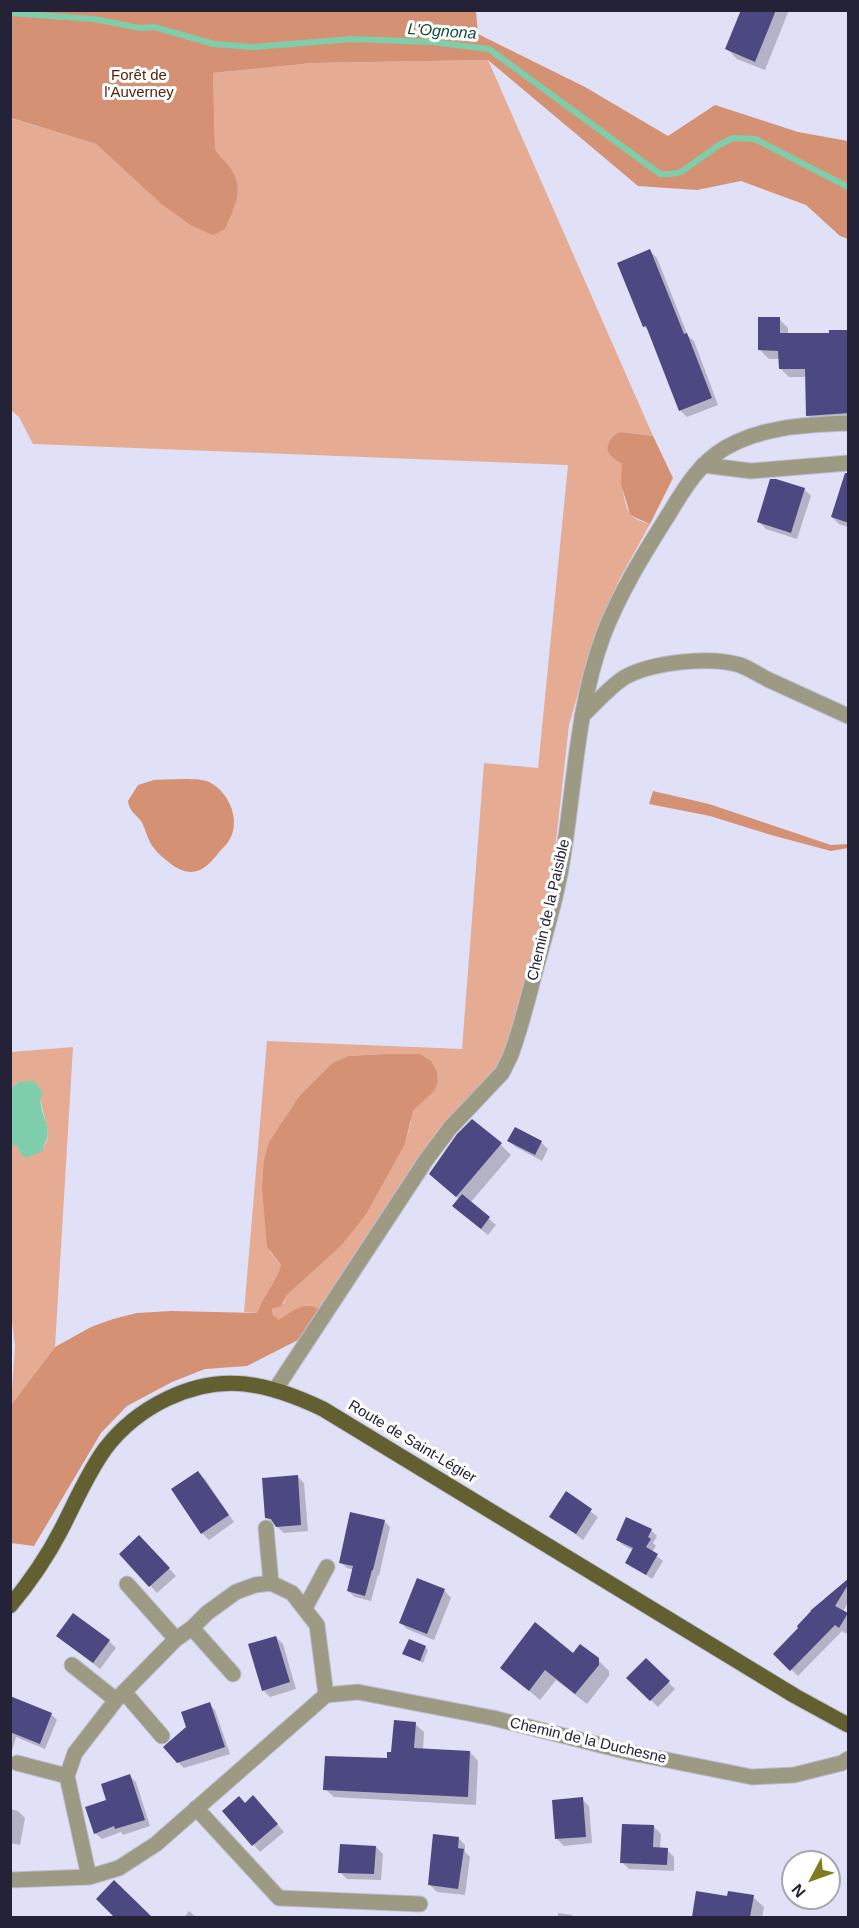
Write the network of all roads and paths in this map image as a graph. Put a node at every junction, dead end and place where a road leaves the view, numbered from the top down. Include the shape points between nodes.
1 (849, 423) edge
2 (849, 463) edge
3 (703, 465) junction
4 (582, 716) junction
5 (849, 716) edge
6 (275, 1390) junction
7 (266, 1528) dead end
8 (327, 1567) dead end
9 (271, 1583) junction
10 (127, 1584) dead end
11 (10, 1606) edge
12 (305, 1608) junction
13 (192, 1628) junction
14 (176, 1639) junction
15 (72, 1665) dead end
16 (233, 1674) dead end
17 (326, 1695) junction
18 (121, 1696) junction
19 (849, 1725) edge
20 (162, 1736) dead end
21 (849, 1759) edge
22 (17, 1763) dead end
23 (67, 1776) junction
24 (196, 1808) junction
25 (89, 1877) junction
26 (10, 1880) edge
27 (420, 1904) dead end

1 - 3 street, Chemin de la Paisible via 764,432 726,447
2 - 3 street via 751,471
3 - 4 street, Chemin de la Paisible via 647,549 611,617
4 - 5 street via 620,681 635,673 683,663 718,662 749,669
4 - 6 street, Chemin de la Paisible via 557,887 510,1057 502,1073 426,1160
6 - 11 main road, Route de Saint-Légier via 242,1383 190,1390 160,1402 130,1424 105,1450 43,1563
6 - 19 main road, Route de Saint-Légier via 307,1401 344,1421 785,1690
7 - 9 street
8 - 12 street
9 - 12 street via 292,1593
9 - 13 street via 236,1592
10 - 14 street
12 - 17 street via 317,1625
13 - 14 street
13 - 16 street
14 - 18 street
15 - 18 street
17 - 21 street, Chemin de la Duchesne via 358,1692 493,1718 632,1754 752,1777 794,1775
17 - 24 street
18 - 20 street
18 - 23 street via 75,1753
22 - 23 street
23 - 25 street
24 - 25 street via 156,1844 119,1868
24 - 27 street via 279,1898
25 - 26 street

